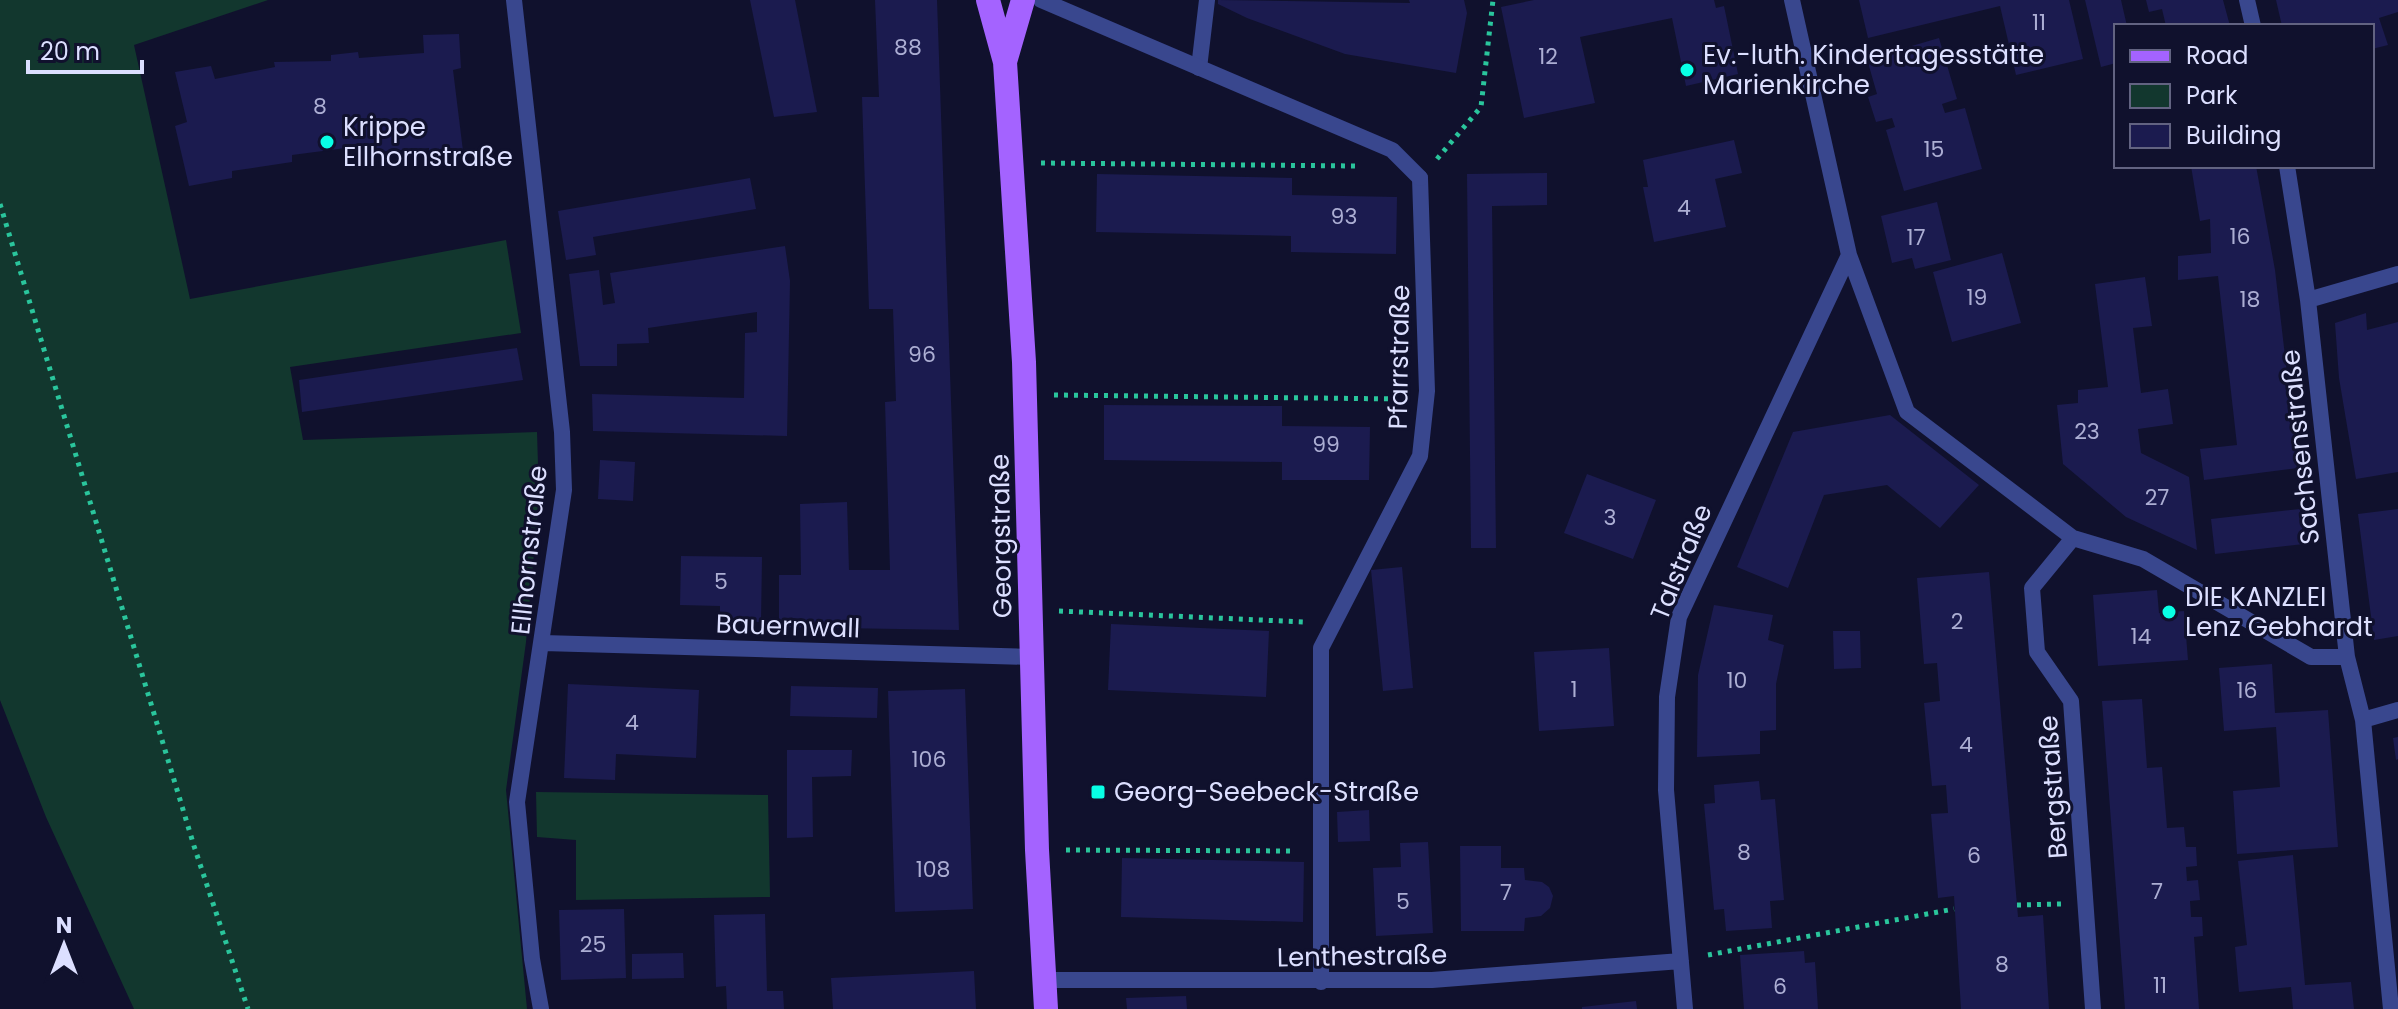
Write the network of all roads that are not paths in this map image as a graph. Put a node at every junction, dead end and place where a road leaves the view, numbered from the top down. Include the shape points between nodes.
1 (514, 0) edge
2 (988, 0) edge
3 (1023, 0) edge
4 (1041, 0) edge
5 (1207, 0) edge
6 (1792, 0) edge
7 (2247, 0) edge
8 (2253, 24) edge
9 (1005, 62) junction
10 (1199, 68) junction
11 (2287, 168) edge
12 (1849, 255) junction
13 (2398, 274) edge
14 (2308, 300) junction
15 (2073, 538) junction
16 (543, 643) junction
17 (1031, 657) junction
18 (2347, 657) junction
19 (2398, 710) edge
20 (2363, 720) junction
21 (1681, 961) junction
22 (1044, 980) junction
23 (1321, 982) junction
24 (541, 1009) edge
25 (1046, 1009) edge
26 (1685, 1009) edge
27 (2093, 1009) edge
28 (2391, 1009) edge

1 - 16 street, Ellhornstraße via 562,432 564,490
2 - 9 main road, Georgstraße
3 - 9 main road, Georgstraße
4 - 10 street
5 - 10 street
6 - 12 street
7 - 8 street
9 - 17 main road, Georgstraße via 1025,395
10 - 23 street, Pfarrstraße via 1392,150 1414,172 1426,399 1420,456 1321,648
11 - 14 street, Sachsenstraße
12 - 15 street via 1907,412
12 - 21 street, Talstraße via 1679,617 1667,697 1666,790
13 - 14 street
14 - 18 street, Sachsenstraße
15 - 18 street via 2143,559 2311,657
15 - 27 street, Bergstraße via 2032,588 2037,652 2071,701
16 - 17 street, Bauernwall
16 - 24 street, Ellhornstraße via 517,802
17 - 22 main road, Georgstraße
18 - 20 street, Sachsenstraße
19 - 20 street
20 - 28 street, Sachsenstraße
21 - 23 street, Lenthestraße via 1432,980
21 - 26 street, Talstraße
22 - 23 street, Lenthestraße
22 - 25 main road, Georgstraße

